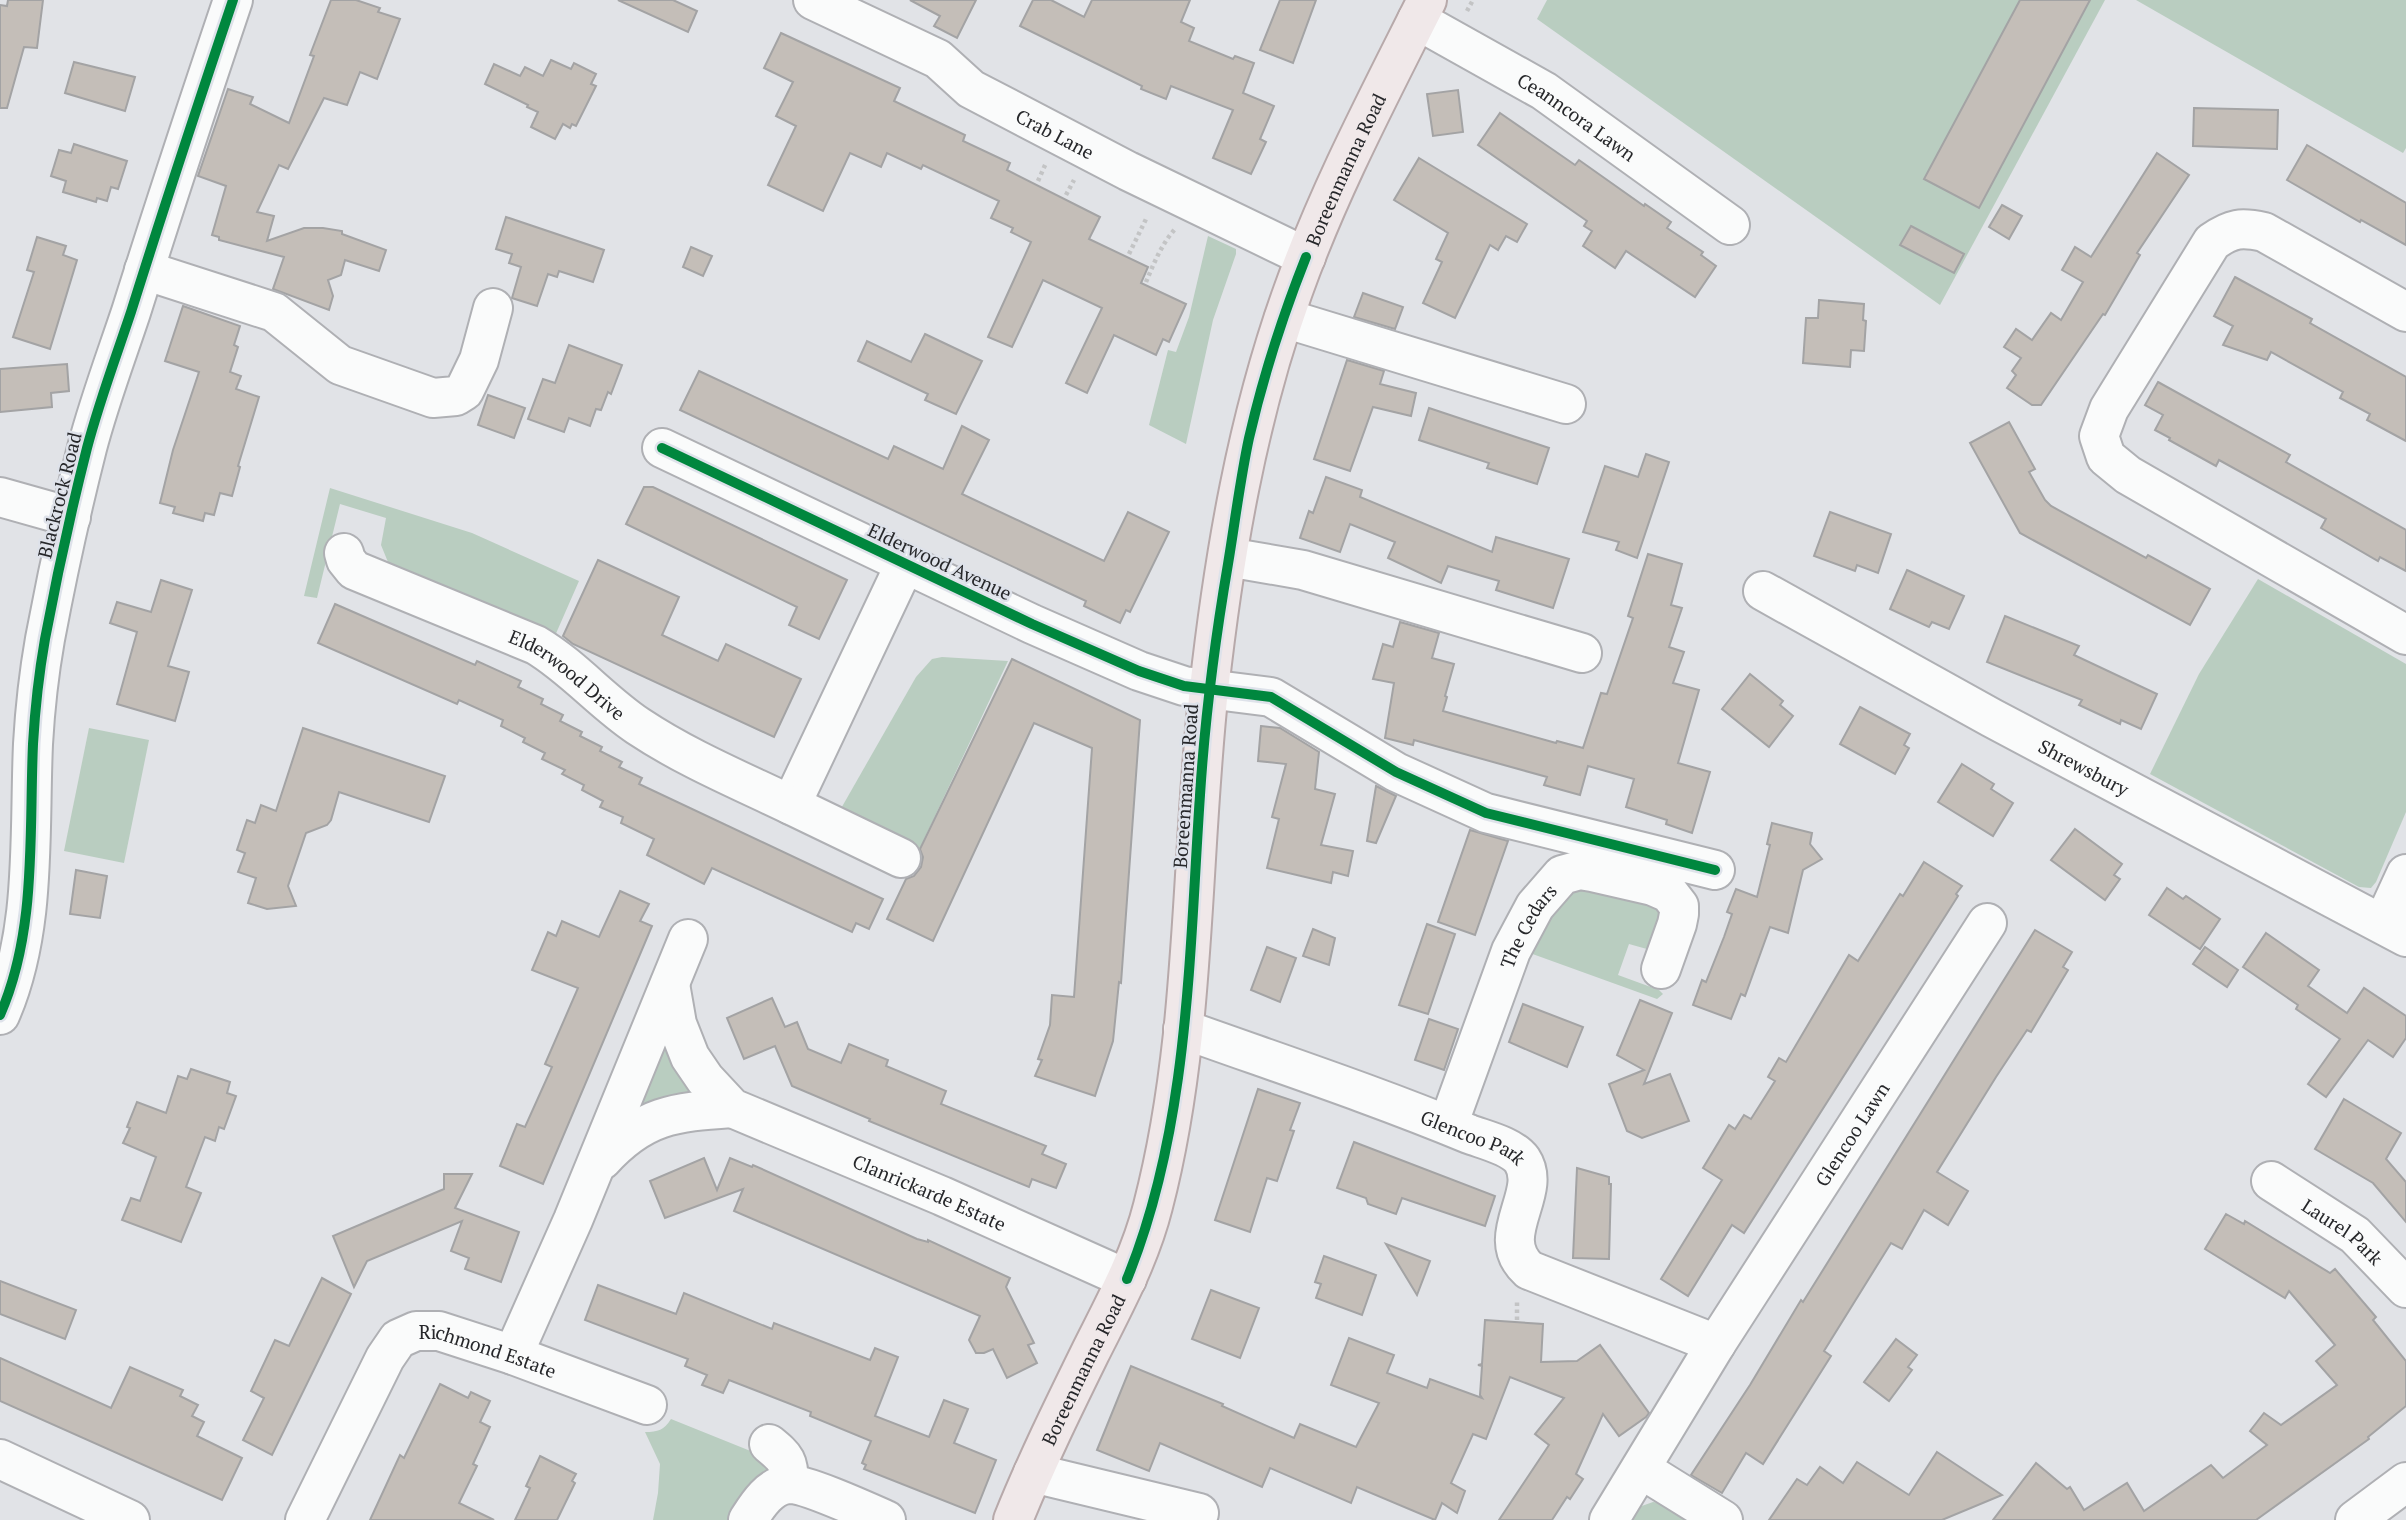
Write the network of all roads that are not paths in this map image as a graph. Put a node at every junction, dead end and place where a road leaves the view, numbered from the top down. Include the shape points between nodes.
1 (233, 0) edge
2 (813, 0) edge
3 (1422, 10) edge
4 (1730, 225) dead end
5 (1306, 257) junction
6 (144, 270) junction
7 (493, 308) dead end
8 (2406, 312) edge
9 (1284, 318) junction
10 (1566, 404) dead end
11 (662, 447) dead end
12 (0, 497) edge
13 (71, 517) junction
14 (344, 553) dead end
15 (1228, 560) junction
16 (905, 564) junction
17 (1763, 592) dead end
18 (2406, 635) edge
19 (1582, 653) dead end
20 (1209, 690) junction
21 (791, 805) junction
22 (901, 858) dead end
23 (1715, 870) dead end
24 (2406, 874) edge
25 (1987, 923) dead end
26 (2395, 930) edge
27 (688, 939) dead end
28 (1661, 969) dead end
29 (670, 984) junction
30 (0, 1015) edge
31 (1182, 1029) junction
32 (732, 1108) junction
33 (1448, 1125) junction
34 (594, 1168) junction
35 (2271, 1181) dead end
36 (1127, 1279) junction
37 (2406, 1288) edge
38 (1716, 1344) junction
39 (513, 1355) junction
40 (647, 1405) dead end
41 (769, 1444) dead end
42 (0, 1459) edge
43 (1641, 1469) junction
44 (1033, 1473) junction
45 (2406, 1482) edge
46 (789, 1484) junction
47 (1199, 1513) dead end
48 (130, 1520) edge
49 (305, 1520) edge
50 (748, 1520) edge
51 (886, 1520) edge
52 (1013, 1520) edge
53 (1609, 1520) edge
54 (1723, 1520) edge
55 (2355, 1520) edge

1 - 6 street, Blackrock Road
2 - 5 street, Crab Lane via 938,59 971,89
3 - 4 street, Ceanncora Lawn
3 - 5 main road, Boreenmanna Road via 1353,147
5 - 9 main road, Boreenmanna Road
6 - 7 street via 274,312 340,365 433,398 464,391 479,360
6 - 13 street, Blackrock Road via 88,446
8 - 18 street via 2264,232 2228,231 2212,242 2109,409 2099,436 2106,457 2136,480
9 - 10 street
9 - 15 main road, Boreenmanna Road via 1249,439
11 - 16 street, Elderwood Avenue
12 - 13 street
13 - 30 street, Blackrock Road via 37,692 22,934
14 - 21 street, Elderwood Drive via 354,570 536,645 636,725 682,753
15 - 19 street via 1303,570
15 - 20 main road, Boreenmanna Road
16 - 20 street, Elderwood Avenue via 1139,671 1184,687
16 - 21 street
17 - 26 street, Shrewsbury
20 - 23 street, Elderwood Avenue via 1278,700 1396,772 1486,813
20 - 31 main road, Boreenmanna Road
21 - 22 street, Elderwood Drive
24 - 26 street
25 - 38 street, Glencoo Lawn
27 - 29 street, Clanrickarde Estate
28 - 33 street, The Cedars via 1679,914 1668,893 1580,870 1557,879 1535,906 1511,951
29 - 32 street, Clanrickarde Estate via 677,1024 690,1057
29 - 34 street, Clanrickarde Estate
31 - 33 street, Glencoo Park
31 - 36 main road, Boreenmanna Road via 1177,1089 1154,1203
32 - 34 street, Clanrickarde Estate via 681,1113 645,1123
32 - 36 street, Clanrickarde Estate
33 - 38 street, Glencoo Park via 1511,1150 1521,1159 1525,1189 1514,1242 1520,1262 1529,1270
34 - 39 street, Clanrickarde Estate
35 - 37 street, Laurel Park via 2355,1235
36 - 44 main road, Boreenmanna Road
38 - 43 street
39 - 40 street, Richmond Estate
39 - 49 street, Richmond Estate via 439,1331 416,1331 398,1339
41 - 46 street via 789,1466
42 - 48 street
43 - 53 street
43 - 54 street
44 - 47 street
44 - 52 main road, Boreenmanna Road
45 - 55 street
46 - 50 street via 771,1491
46 - 51 street

